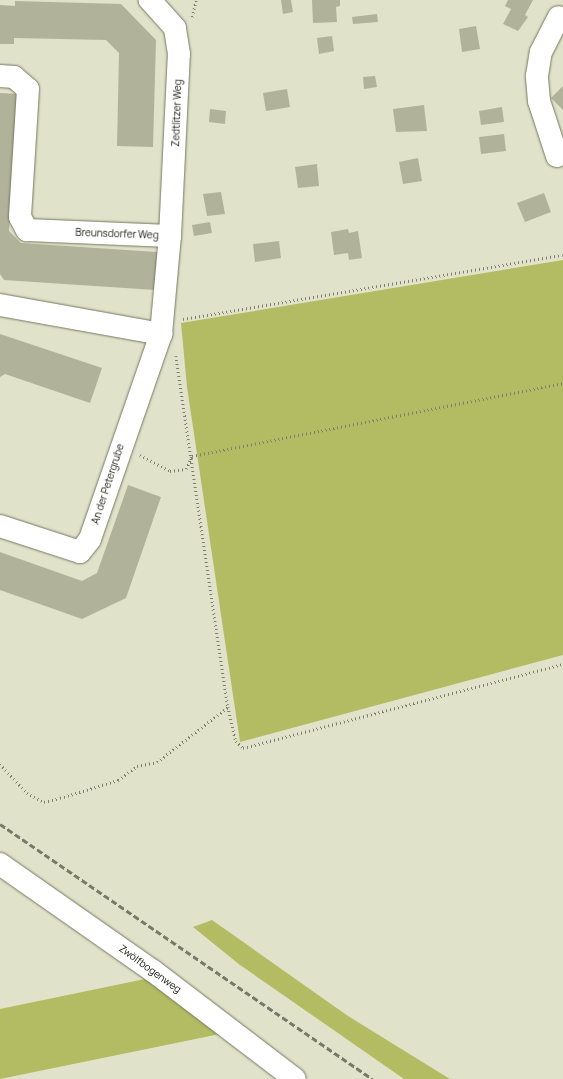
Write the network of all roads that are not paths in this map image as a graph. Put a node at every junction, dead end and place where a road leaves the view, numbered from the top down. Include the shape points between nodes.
1 (150, 0) edge
2 (562, 16) edge
3 (0, 76) edge
4 (557, 156) dead end
5 (170, 236) junction
6 (0, 305) edge
7 (165, 334) junction
8 (0, 526) edge
9 (0, 864) edge
10 (296, 1079) edge

1 - 5 street, Zedtlitzer Weg via 175,28 178,38
2 - 4 street via 541,52 537,76 540,101
3 - 5 street, Breunsdorfer Weg via 14,77 28,89 20,217 27,230
5 - 7 street, Breunsdorfer Weg
6 - 7 street
7 - 8 street, An der Petergrube via 121,444 90,539 80,552
9 - 10 street, Zwölfbogenweg via 154,971

